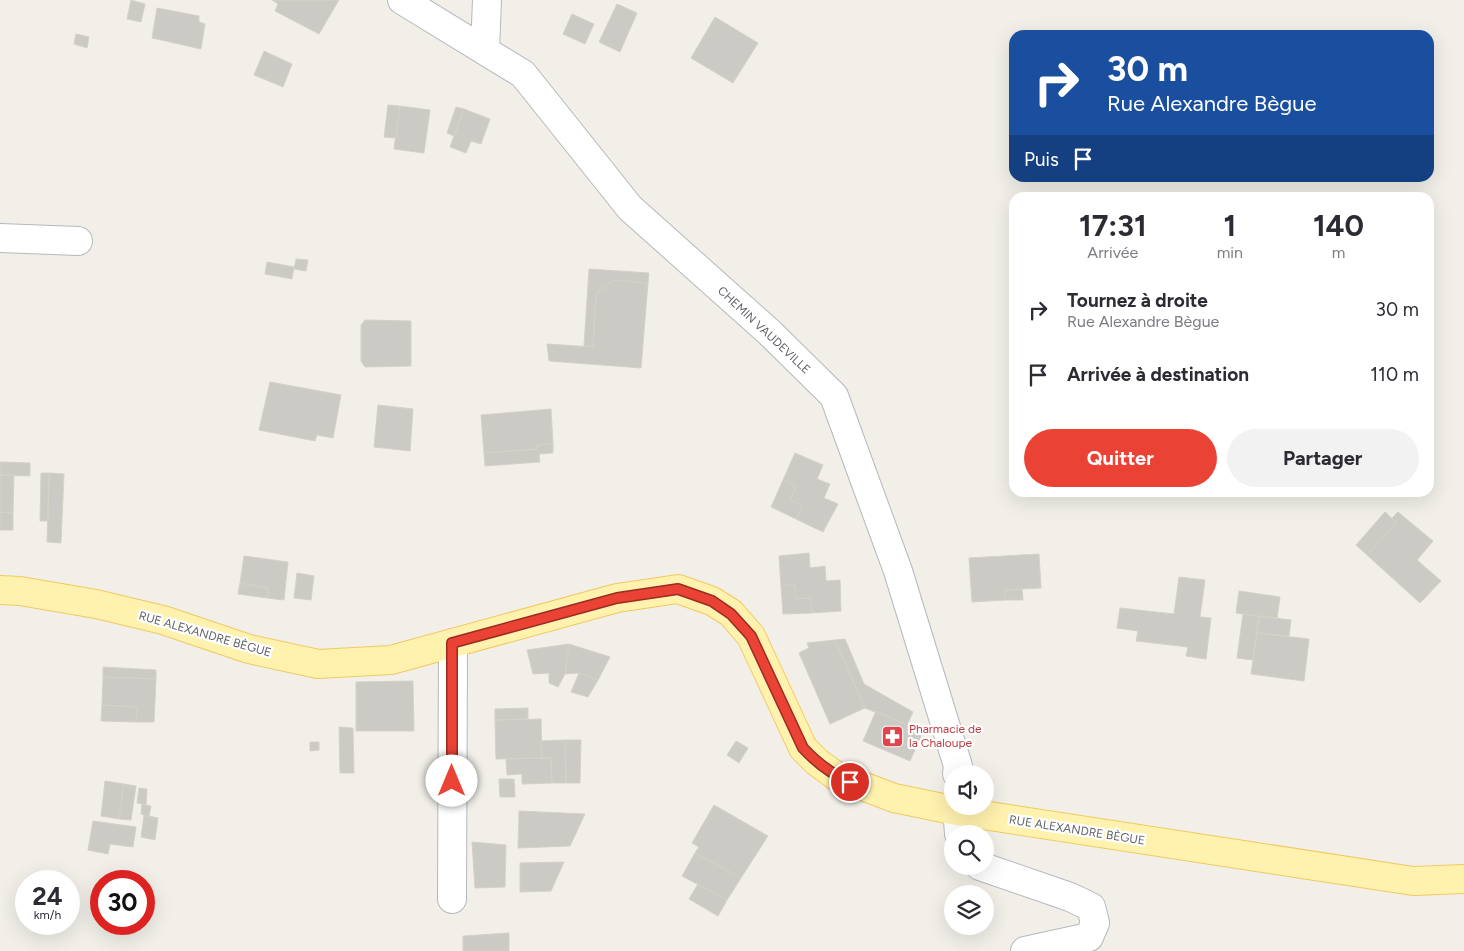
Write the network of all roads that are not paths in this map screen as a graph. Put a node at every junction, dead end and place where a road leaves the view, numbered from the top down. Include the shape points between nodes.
1 (402, 0) edge
2 (487, 0) edge
3 (485, 50) junction
4 (0, 238) edge
5 (78, 241) dead end
6 (0, 590) edge
7 (452, 643) junction
8 (958, 765) edge
9 (958, 817) edge
10 (994, 871) edge
11 (1464, 879) edge
12 (452, 899) dead end
13 (1025, 951) edge

1 - 3 street, CHEMIN VAUDEVILLE
2 - 3 street
3 - 8 street, CHEMIN VAUDEVILLE via 523,74 630,208 769,332 834,396 898,571
4 - 5 street
6 - 7 main road, RUE ALEXANDRE BÈGUE via 96,604 163,620 249,649 318,664 391,660
7 - 9 main road, RUE ALEXANDRE BÈGUE via 617,598 678,589 712,601 731,614 751,636 803,748 817,762 836,776
7 - 12 street
9 - 11 main road, RUE ALEXANDRE BÈGUE via 1413,881
10 - 13 street via 1091,907 1095,923 1089,937

